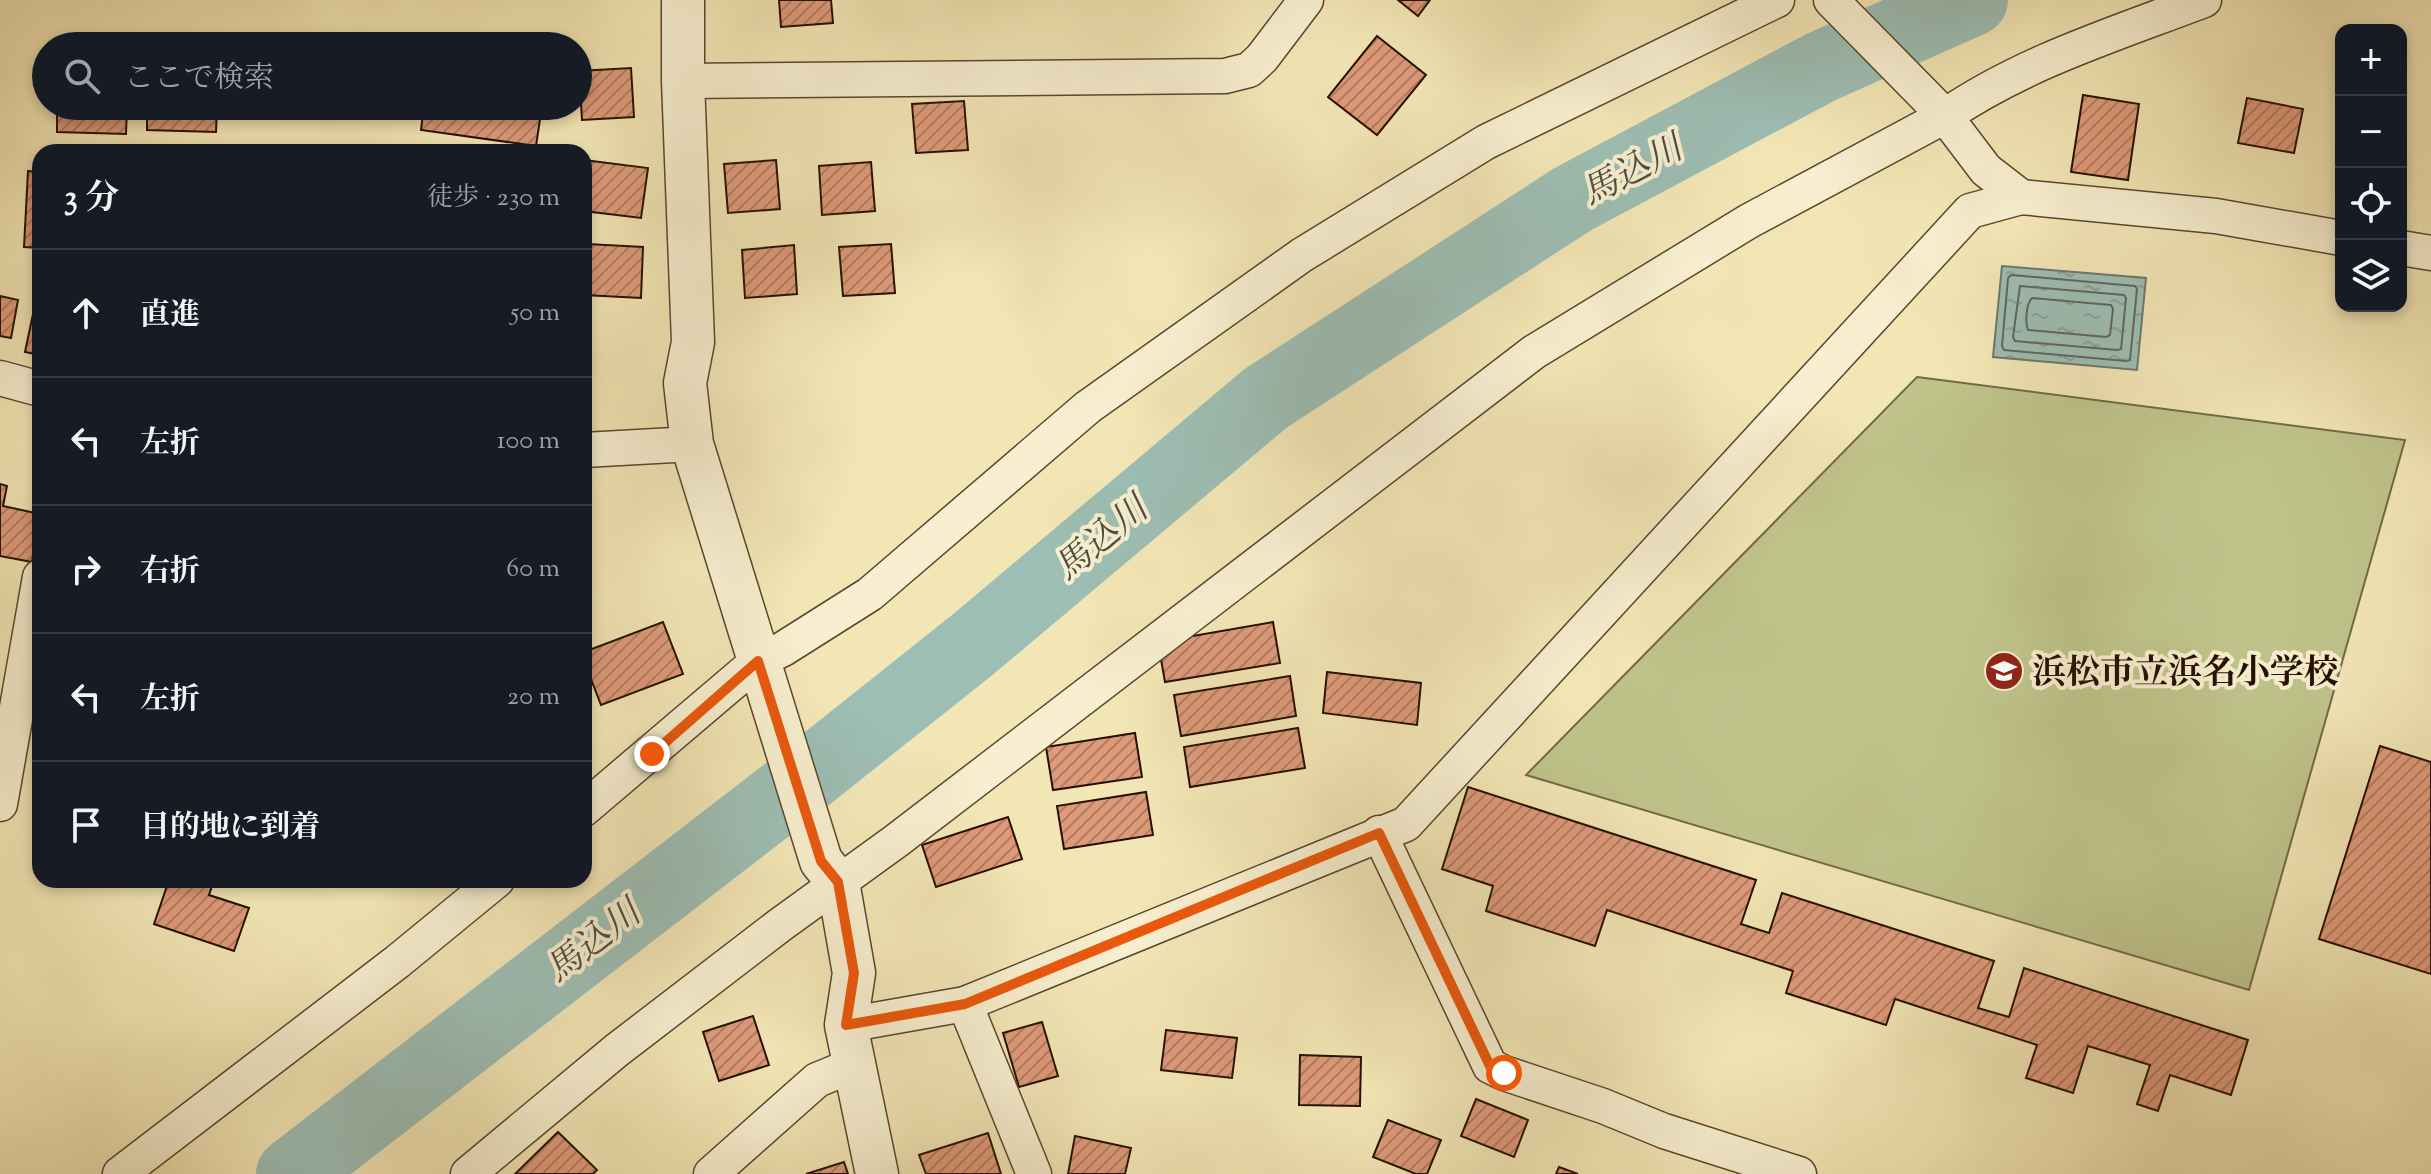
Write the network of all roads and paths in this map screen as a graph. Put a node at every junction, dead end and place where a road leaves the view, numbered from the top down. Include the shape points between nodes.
1 (683, 0) edge
2 (1306, 0) edge
3 (1777, 0) edge
4 (1831, 0) edge
5 (2204, 0) edge
6 (683, 81) junction
7 (1945, 116) junction
8 (2021, 197) junction
9 (2335, 237) edge
10 (2407, 249) edge
11 (2431, 253) edge
12 (0, 378) edge
13 (32, 387) edge
14 (692, 444) junction
15 (592, 450) edge
16 (32, 622) edge
17 (762, 672) junction
18 (592, 803) edge
19 (0, 804) edge
20 (1379, 833) junction
21 (830, 872) junction
22 (487, 888) edge
23 (965, 1004) junction
24 (851, 1044) junction
25 (120, 1174) edge
26 (468, 1174) edge
27 (711, 1174) edge
28 (877, 1174) edge
29 (1034, 1174) edge
30 (1799, 1174) edge

1 - 6 street
2 - 6 street via 1262,58 1249,70 1225,76
3 - 17 street via 1486,142 1302,255 1088,407 870,594 783,649
4 - 7 street
5 - 7 street via 2043,60
6 - 14 street via 693,342 685,383
7 - 8 street via 1986,170
7 - 21 street via 1749,221 1534,352 896,841
8 - 9 street via 2216,216
8 - 20 street via 1970,211 1406,824
10 - 11 street
12 - 13 street
14 - 15 street
14 - 17 street
16 - 19 street
17 - 18 street
17 - 21 street
20 - 23 street
20 - 30 street via 1490,1066
21 - 24 street via 854,973
21 - 26 street
22 - 25 street
23 - 24 street
23 - 29 street
24 - 27 street
24 - 28 street

